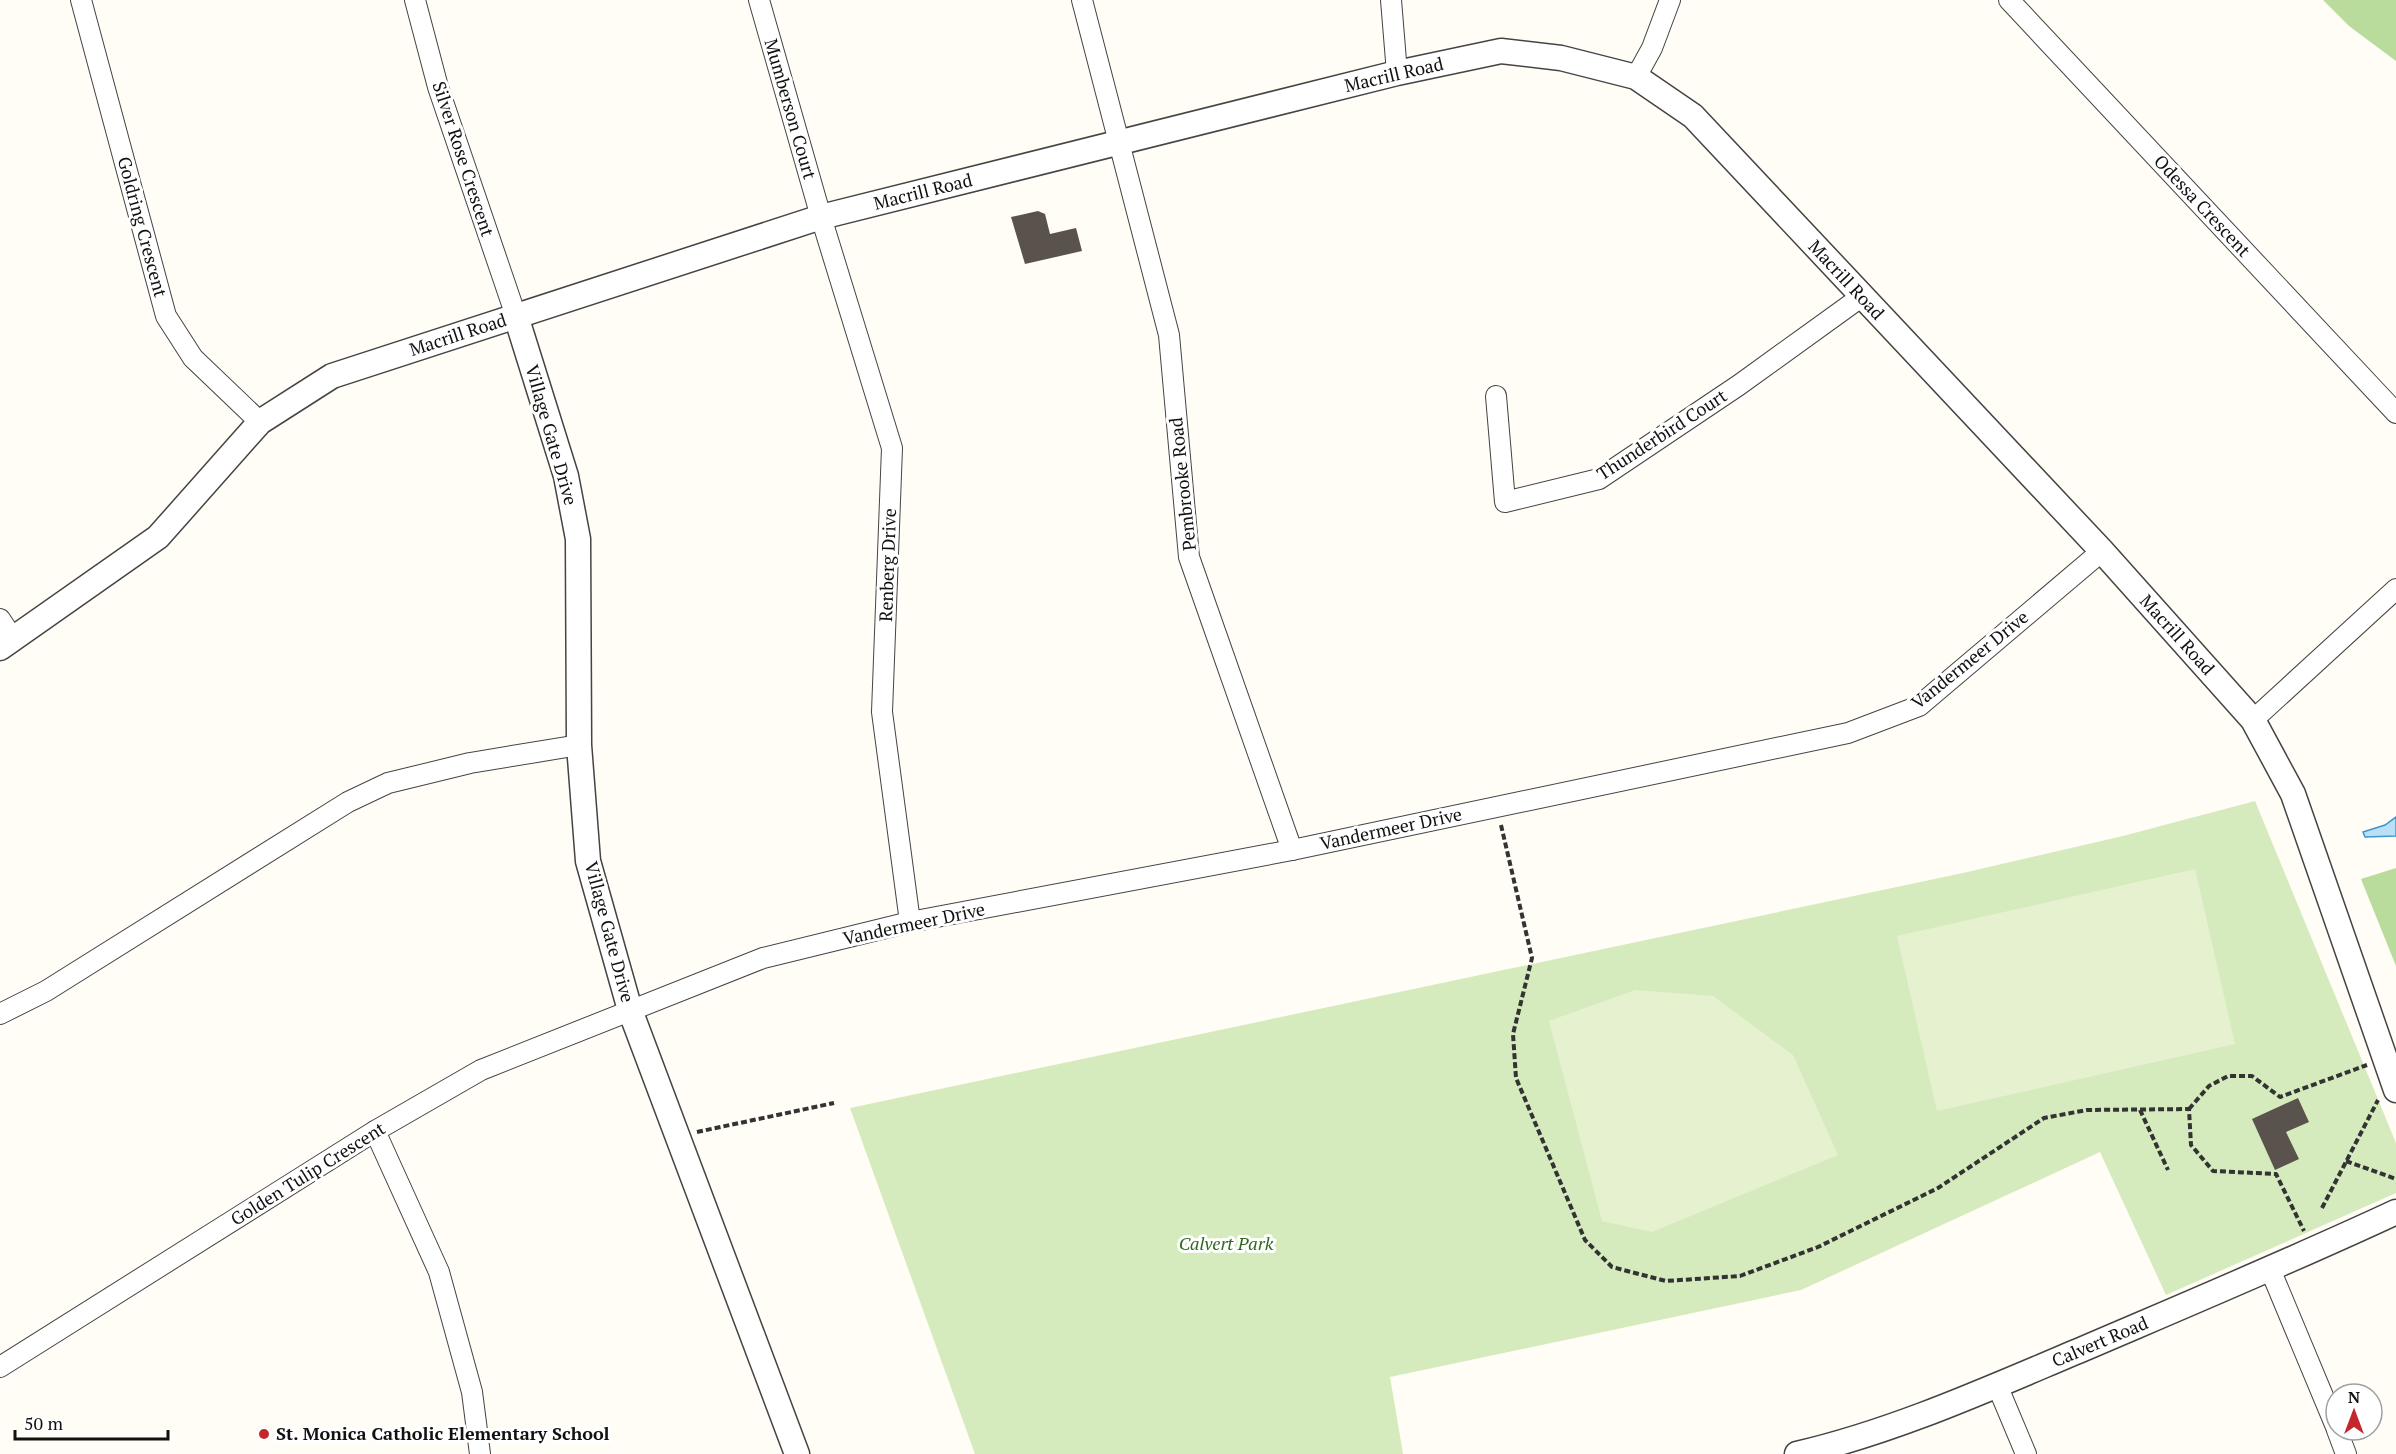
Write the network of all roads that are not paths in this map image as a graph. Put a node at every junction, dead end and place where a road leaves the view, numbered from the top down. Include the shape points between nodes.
1 (81, 0) edge
2 (415, 0) edge
3 (759, 0) edge
4 (1082, 0) edge
5 (1390, 0) edge
6 (1670, 0) edge
7 (2009, 0) edge
8 (1396, 73) junction
9 (1636, 77) junction
10 (1120, 142) junction
11 (821, 217) junction
12 (1861, 297) junction
13 (516, 316) junction
14 (1496, 396) dead end
15 (2396, 413) edge
16 (260, 422) junction
17 (2103, 551) junction
18 (2396, 589) edge
19 (0, 619) edge
20 (7, 644) edge
21 (2253, 720) junction
22 (579, 746) junction
23 (1292, 850) junction
24 (910, 922) junction
25 (630, 1010) junction
26 (0, 1014) edge
27 (2390, 1075) edge
28 (375, 1131) junction
29 (2396, 1212) edge
30 (2270, 1269) junction
31 (0, 1367) edge
32 (1997, 1385) junction
33 (2324, 1398) edge
34 (480, 1454) edge
35 (797, 1454) edge
36 (1797, 1454) edge
37 (2026, 1454) edge

1 - 16 street, Goldring Crescent via 166,316 192,358
2 - 13 street, Silver Rose Crescent via 438,87
3 - 11 street, Mumberson Court
4 - 10 street, Pembrooke Road
5 - 8 street
6 - 9 street
7 - 15 street, Odessa Crescent
8 - 9 street, Macrill Road via 1501,51 1561,58
8 - 10 street, Macrill Road
9 - 12 street, Macrill Road via 1693,116
10 - 11 street, Macrill Road
10 - 23 street, Pembrooke Road via 1168,335 1190,557
11 - 13 street, Macrill Road
11 - 24 street, Renberg Drive via 892,448 882,712
12 - 14 street, Thunderbird Court via 1599,479 1505,502
12 - 17 street, Macrill Road
13 - 16 street, Macrill Road via 332,376
13 - 22 street, Village Gate Drive via 566,476 578,539
16 - 20 street, Macrill Road via 158,537
17 - 21 street, Macrill Road
17 - 23 street, Vandermeer Drive via 1919,706 1848,733
18 - 21 street
19 - 20 street
21 - 27 street, Macrill Road via 2293,794
22 - 25 street, Village Gate Drive via 588,861
22 - 26 street via 470,763 388,783 348,802 46,991
23 - 24 street, Vandermeer Drive
24 - 25 street, Vandermeer Drive via 763,958
25 - 28 street, Golden Tulip Crescent via 481,1070
25 - 35 street, Village Gate Drive
28 - 31 street, Golden Tulip Crescent
28 - 34 street via 440,1272 472,1392
29 - 30 street, Calvert Road
30 - 32 street, Calvert Road
30 - 33 street
32 - 36 street, Calvert Road via 1869,1434
32 - 37 street

